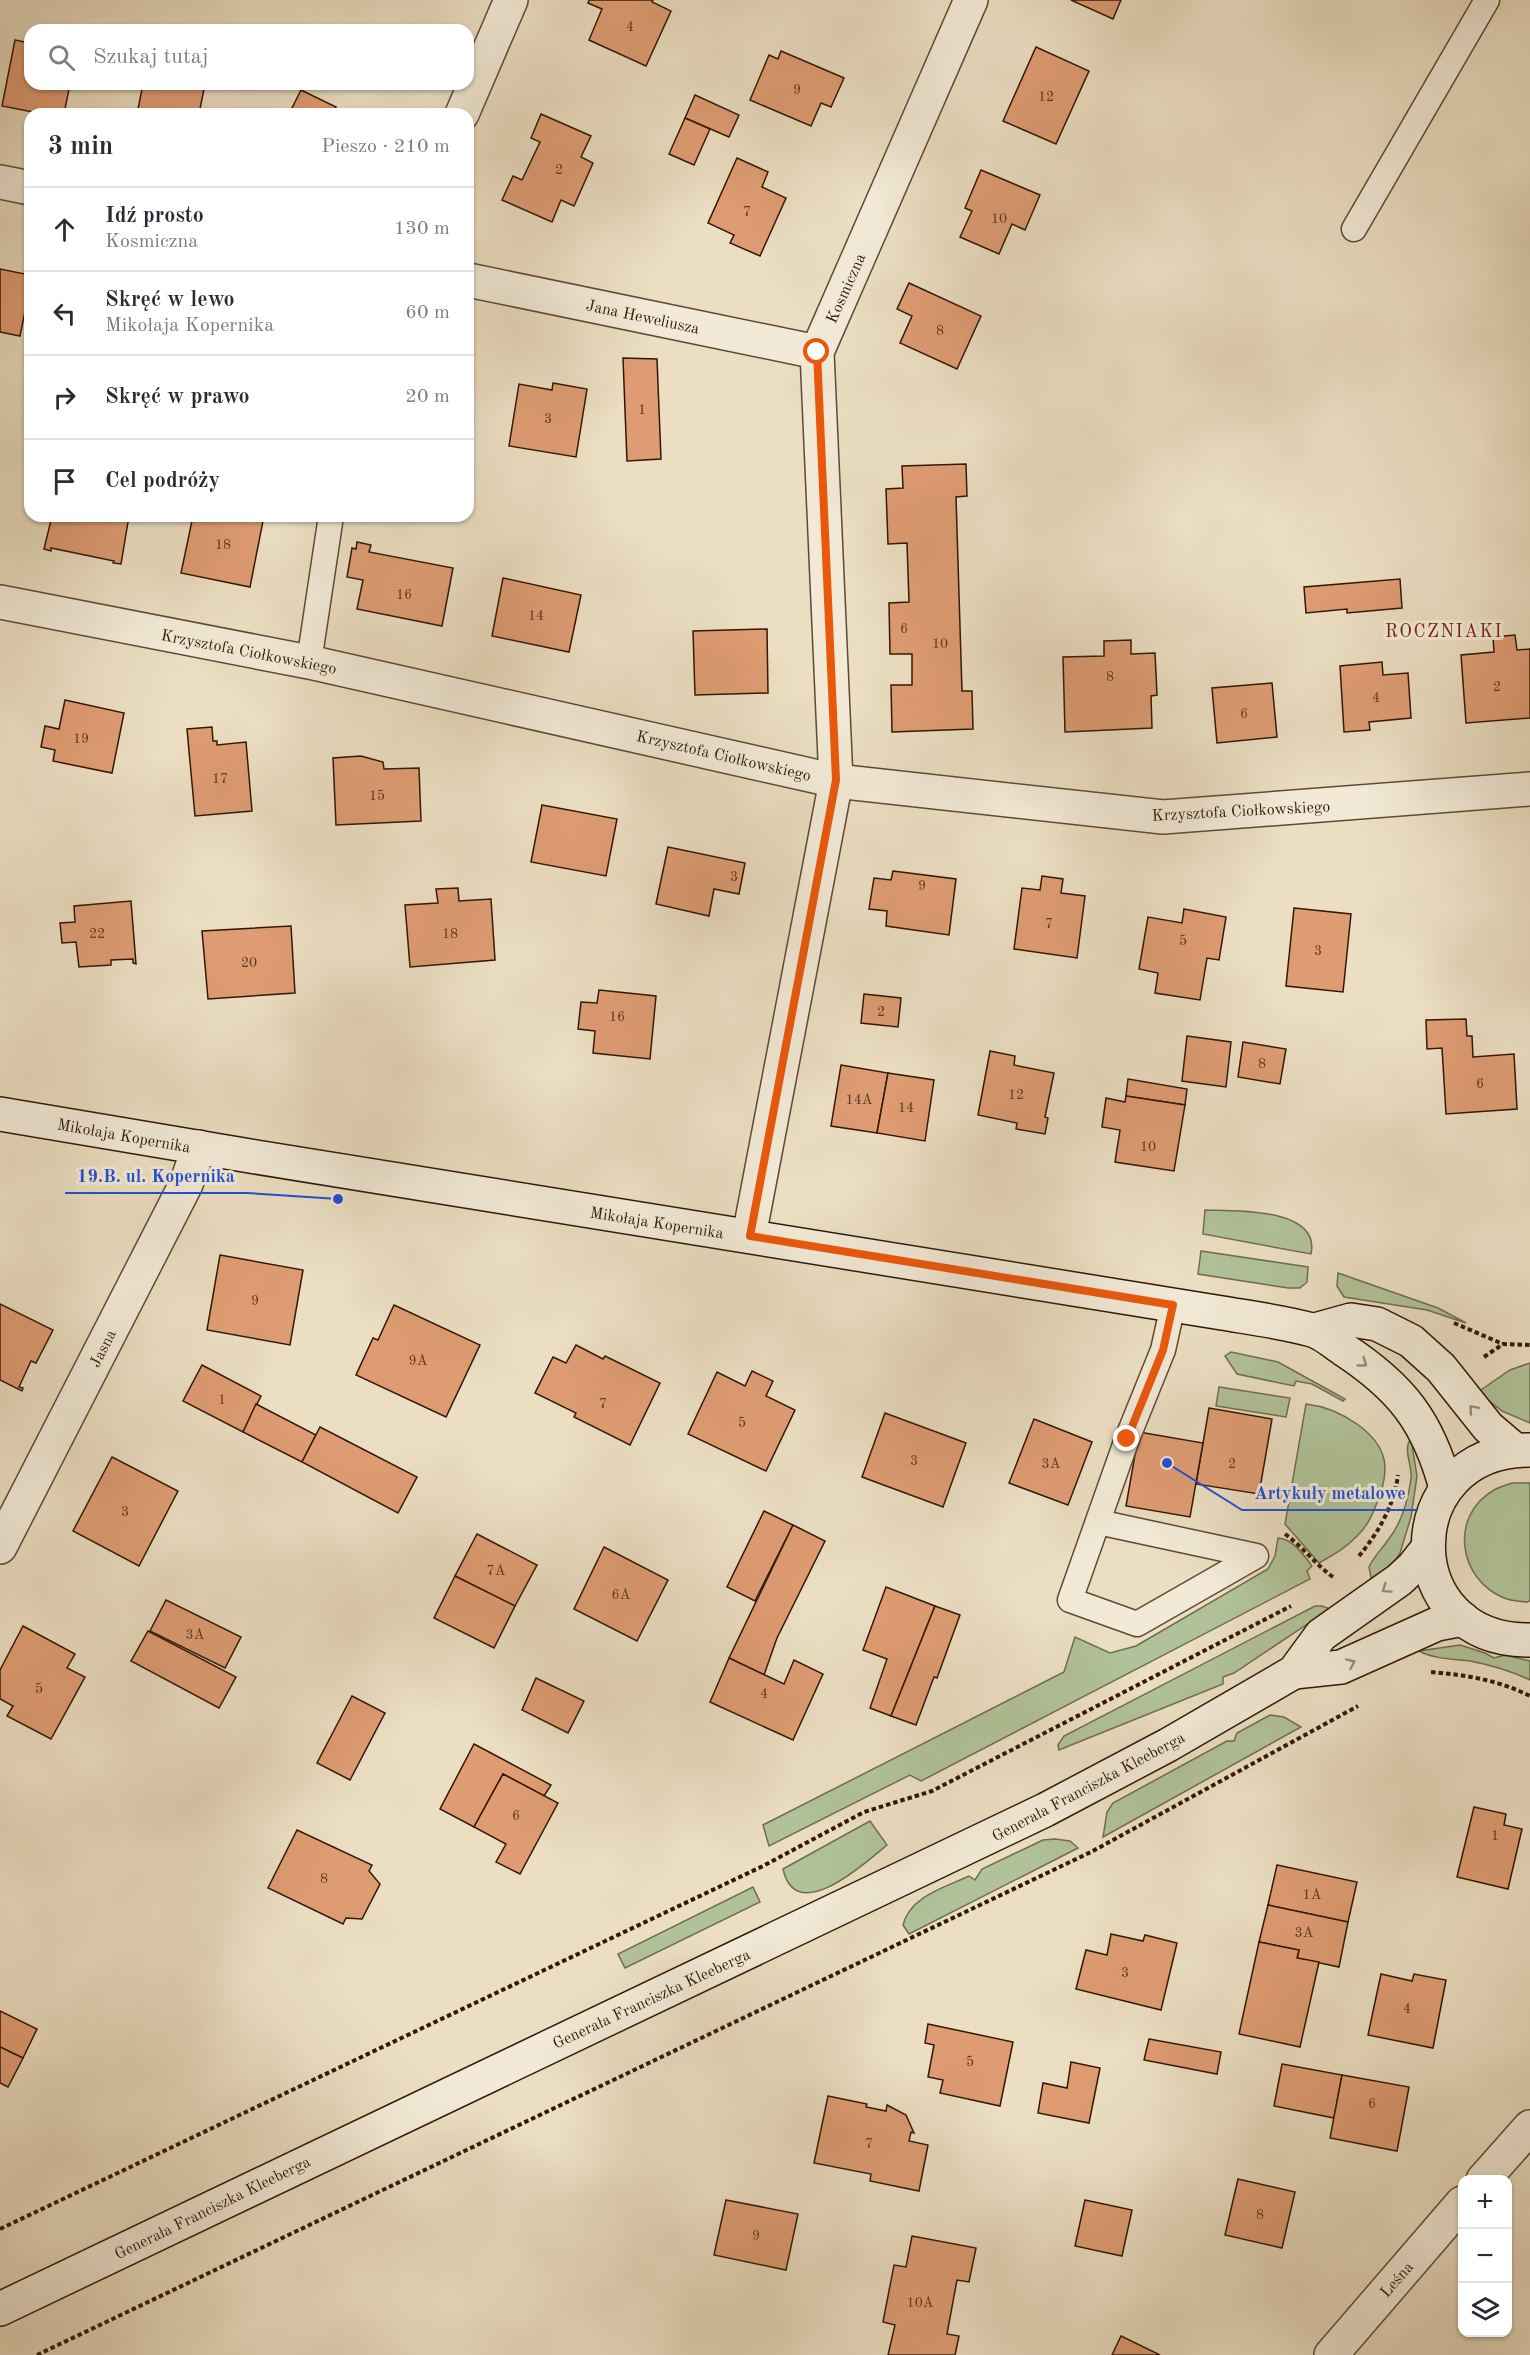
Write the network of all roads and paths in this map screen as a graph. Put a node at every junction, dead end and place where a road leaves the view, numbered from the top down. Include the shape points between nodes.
1 (511, 0) edge
2 (971, 0) edge
3 (1487, 0) edge
4 (474, 86) edge
5 (472, 90) edge
6 (465, 108) edge
7 (0, 182) edge
8 (24, 187) edge
9 (1354, 229) dead end
10 (474, 281) edge
11 (817, 352) junction
12 (330, 522) edge
13 (0, 602) edge
14 (309, 662) junction
15 (836, 780) junction
16 (1530, 789) edge
17 (0, 1114) edge
18 (199, 1148) junction
19 (750, 1236) junction
20 (1173, 1305) junction
21 (1315, 1330) junction
22 (1530, 1345) edge
23 (1479, 1361) dead end
24 (1522, 1450) edge
25 (1399, 1472) dead end
26 (1446, 1488) junction
27 (1098, 1522) junction
28 (1296, 1542) dead end
29 (0, 1547) edge
30 (1428, 1548) junction
31 (1357, 1558) dead end
32 (1328, 1573) dead end
33 (1297, 1602) dead end
34 (1462, 1619) junction
35 (1530, 1640) edge
36 (1422, 1671) dead end
37 (1294, 1672) junction
38 (1530, 1696) edge
39 (1363, 1702) dead end
40 (1530, 2127) edge
41 (1487, 2175) edge
42 (1458, 2208) edge
43 (0, 2229) edge
44 (0, 2309) edge
45 (37, 2355) edge
46 (1331, 2355) edge

1 - 4 street
2 - 11 street, Kosmiczna
3 - 9 lane
5 - 6 street
7 - 8 street
10 - 11 street, Jana Heweliusza
11 - 15 street, Kosmiczna
12 - 14 lane
13 - 14 street, Krzysztofa Ciołkowskiego
14 - 15 street, Krzysztofa Ciołkowskiego
15 - 16 street, Krzysztofa Ciołkowskiego via 1162,817
15 - 19 street, Kosmiczna
17 - 18 street, Mikołaja Kopernika
18 - 19 street, Mikołaja Kopernika
18 - 29 street, Jasna via 186,1184
19 - 20 street, Mikołaja Kopernika
20 - 21 street, Mikołaja Kopernika
20 - 27 lane via 1163,1350
24 -> 21 street, Mikołaja Kopernika via 1488,1427 1440,1368 1411,1341 1377,1324 1351,1320
21 -> 26 street, Mikołaja Kopernika via 1363,1362 1402,1396 1435,1452
22 - 23 path via 1503,1344
24 - 26 street via 1489,1456 1466,1469
25 - 31 path via 1388,1512
26 - 30 street via 1432,1516
27 - 27 lane via 1070,1600 1137,1624 1256,1556
28 - 32 path
30 - 34 street via 1437,1587
30 -> 37 street, Generała Franciszka Kleeberga via 1399,1580 1321,1635
33 - 43 path via 932,1791 864,1812 763,1866
34 - 35 street via 1482,1631
37 -> 34 street, Generała Franciszka Kleeberga via 1341,1667 1446,1620
36 - 38 path via 1473,1676
37 - 44 street, Generała Franciszka Kleeberga via 1168,1745 1034,1815
39 - 45 path via 1091,1852
40 - 41 street
42 - 46 street, Leśna

